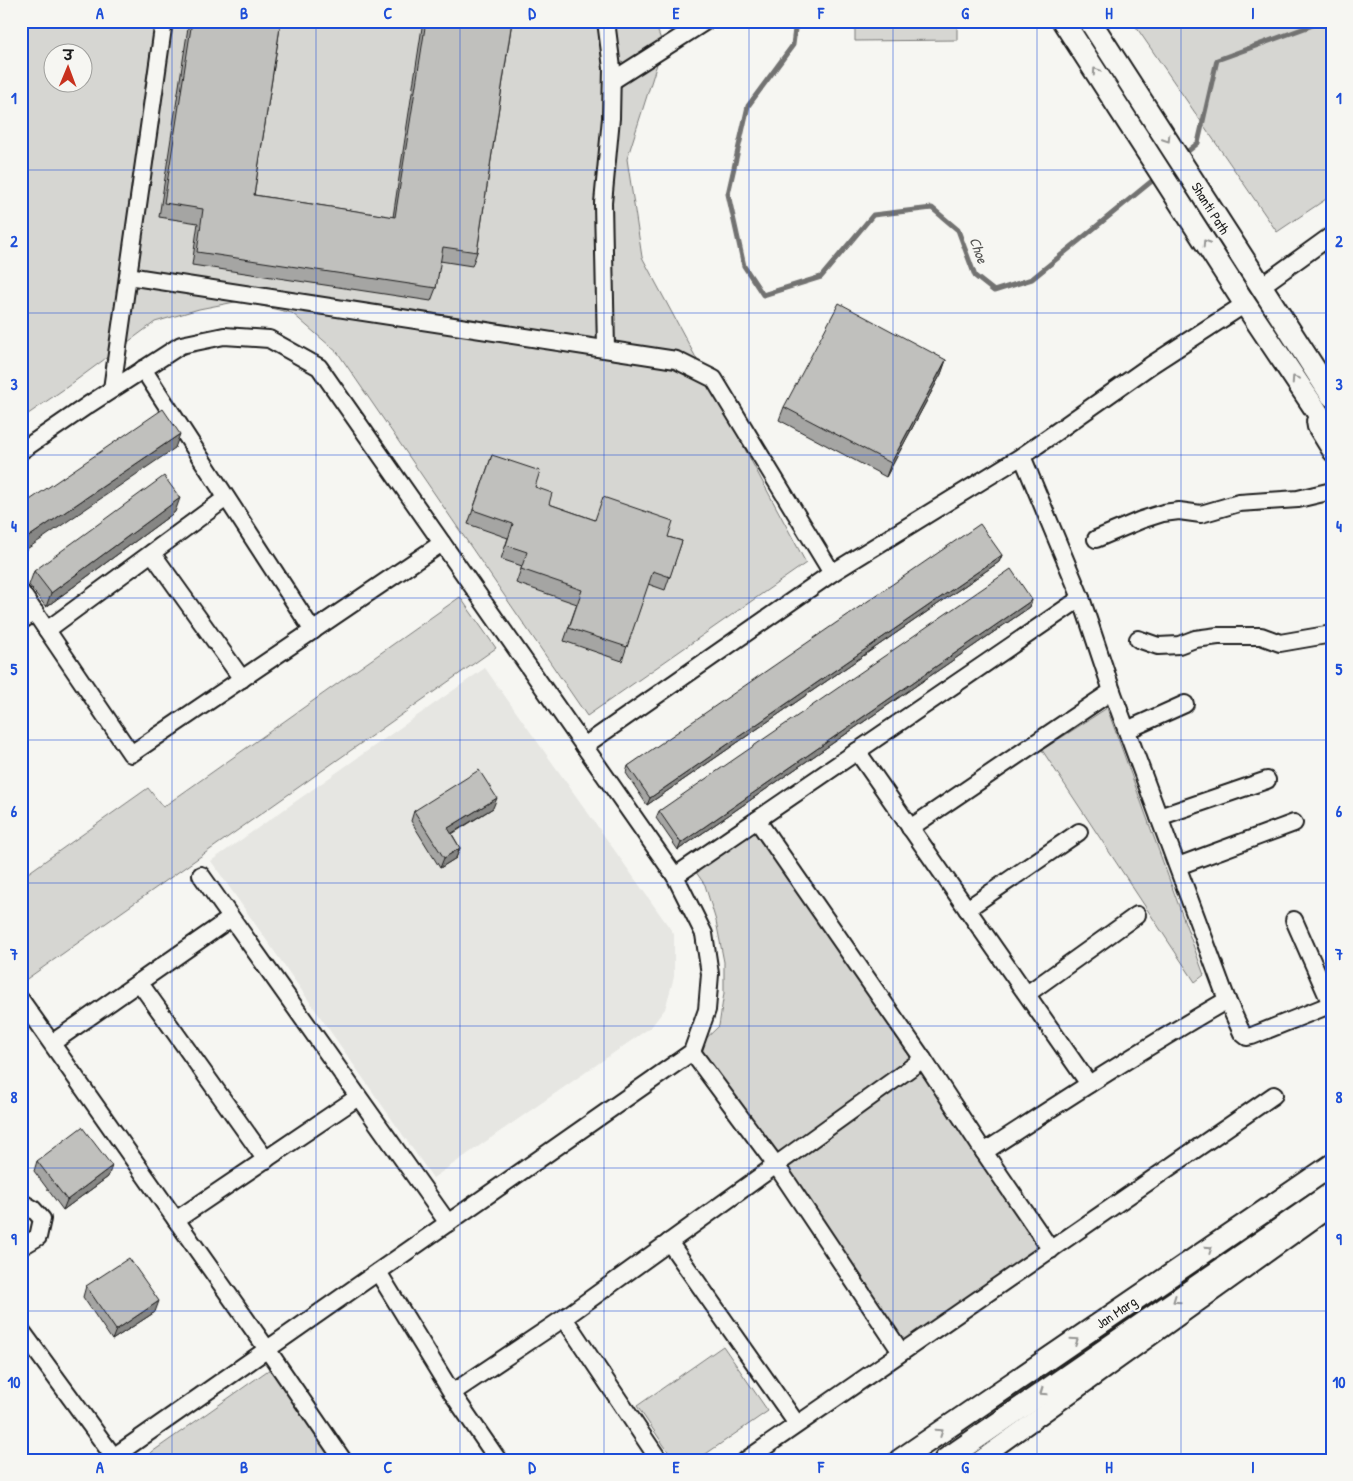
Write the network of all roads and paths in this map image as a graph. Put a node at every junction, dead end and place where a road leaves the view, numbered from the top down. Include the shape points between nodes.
1 (164, 21) edge
2 (606, 21) edge
3 (706, 21) edge
4 (1063, 21) edge
5 (1090, 21) edge
6 (612, 81) junction
7 (1332, 235) edge
8 (128, 276) junction
9 (1260, 287) junction
10 (1245, 304) junction
11 (606, 349) junction
12 (143, 370) junction
13 (112, 389) junction
14 (1332, 396) edge
15 (1312, 404) junction
16 (1332, 434) edge
17 (21, 451) edge
18 (1332, 453) edge
19 (1022, 456) junction
20 (1332, 491) edge
21 (226, 498) junction
22 (1096, 539) dead end
23 (442, 543) junction
24 (152, 553) junction
25 (832, 573) junction
26 (21, 592) edge
27 (1081, 598) junction
28 (28, 616) edge
29 (47, 630) junction
30 (313, 631) junction
31 (1332, 634) edge
32 (1138, 640) dead end
33 (242, 679) junction
34 (1112, 691) junction
35 (1185, 704) dead end
36 (1127, 730) junction
37 (584, 746) junction
38 (857, 751) junction
39 (1267, 780) dead end
40 (1159, 817) junction
41 (757, 820) junction
42 (1294, 822) dead end
43 (910, 828) junction
44 (1079, 832) dead end
45 (1178, 866) junction
46 (201, 875) dead end
47 (676, 876) junction
48 (968, 909) junction
49 (1137, 916) dead end
50 (231, 918) junction
51 (1294, 920) dead end
52 (140, 982) junction
53 (1027, 994) junction
54 (21, 1000) edge
55 (1227, 1000) junction
56 (1331, 1004) edge
57 (52, 1043) junction
58 (692, 1052) junction
59 (923, 1059) junction
60 (1089, 1084) junction
61 (1274, 1095) dead end
62 (358, 1097) junction
63 (984, 1152) junction
64 (266, 1160) junction
65 (776, 1165) junction
66 (1332, 1165) edge
67 (1332, 1193) edge
68 (21, 1202) edge
69 (1332, 1207) edge
70 (176, 1220) junction
71 (448, 1223) junction
72 (669, 1242) junction
73 (21, 1247) edge
74 (1051, 1250) junction
75 (378, 1272) junction
76 (564, 1318) junction
77 (21, 1330) edge
78 (267, 1350) junction
79 (901, 1352) junction
80 (452, 1393) junction
81 (797, 1424) junction
82 (113, 1459) edge
83 (342, 1459) edge
84 (498, 1460) edge
85 (659, 1460) edge
86 (746, 1460) edge
87 (900, 1460) edge
88 (945, 1460) edge
89 (979, 1460) edge

1 - 8 street
2 - 6 street
3 - 6 street
10 -> 4 main road, Shanti Path
5 -> 9 main road, Shanti Path
6 - 11 street via 603,203
7 - 9 street
8 - 11 street
8 - 13 street
9 - 14 main road, Shanti Path
15 -> 10 main road, Shanti Path
10 - 19 street
11 - 25 street via 676,360 714,379
12 - 13 street
12 - 21 street
12 - 23 street via 181,345 224,336 269,339 319,367
13 - 17 street
15 - 16 main road, Shanti Path
15 - 18 street via 1316,427
19 - 25 street
19 - 27 street
20 - 22 street via 1298,499 1239,503 1201,514 1164,513
21 - 24 street
21 - 30 street
23 - 30 street
23 - 37 street
24 - 29 street
24 - 33 street
25 - 37 street
26 - 28 street
27 - 34 street
27 - 38 street
28 - 29 street
29 - 33 street via 131,754
30 - 33 street
31 - 32 street via 1280,643 1262,636 1218,636 1158,646
34 - 36 street
34 - 43 street
35 - 36 street
36 - 40 street
37 - 47 street
38 - 41 street
38 - 43 street
39 - 40 street
40 - 45 street
41 - 47 street
41 - 59 street
42 - 45 street
43 - 48 street
44 - 48 street
45 - 55 street
46 - 50 street
47 - 58 street via 704,934 710,974 707,1010
48 - 53 street
49 - 53 street
50 - 52 street
50 - 62 street
51 - 56 street
52 - 57 street
52 - 64 street
53 - 60 street
54 - 57 street
55 - 56 street via 1247,1037
55 - 60 street
57 - 70 street
58 - 65 street
58 - 71 street
59 - 63 street
59 - 65 street
60 - 63 street
61 - 74 street
62 - 64 street
62 - 71 street
63 - 74 street
64 - 70 street
65 - 72 street
65 - 79 street
87 -> 66 main road, Jan Marg
67 -> 88 main road, Jan Marg
68 - 73 street via 42,1219 38,1236
69 - 89 street
70 - 78 street
71 - 75 street
72 - 76 street
72 - 81 street
74 - 79 street
75 - 78 street
75 - 80 street
76 - 80 street
76 - 85 street
77 - 82 street
78 - 82 street
78 - 83 street
79 - 81 street
80 - 84 street
81 - 86 street

